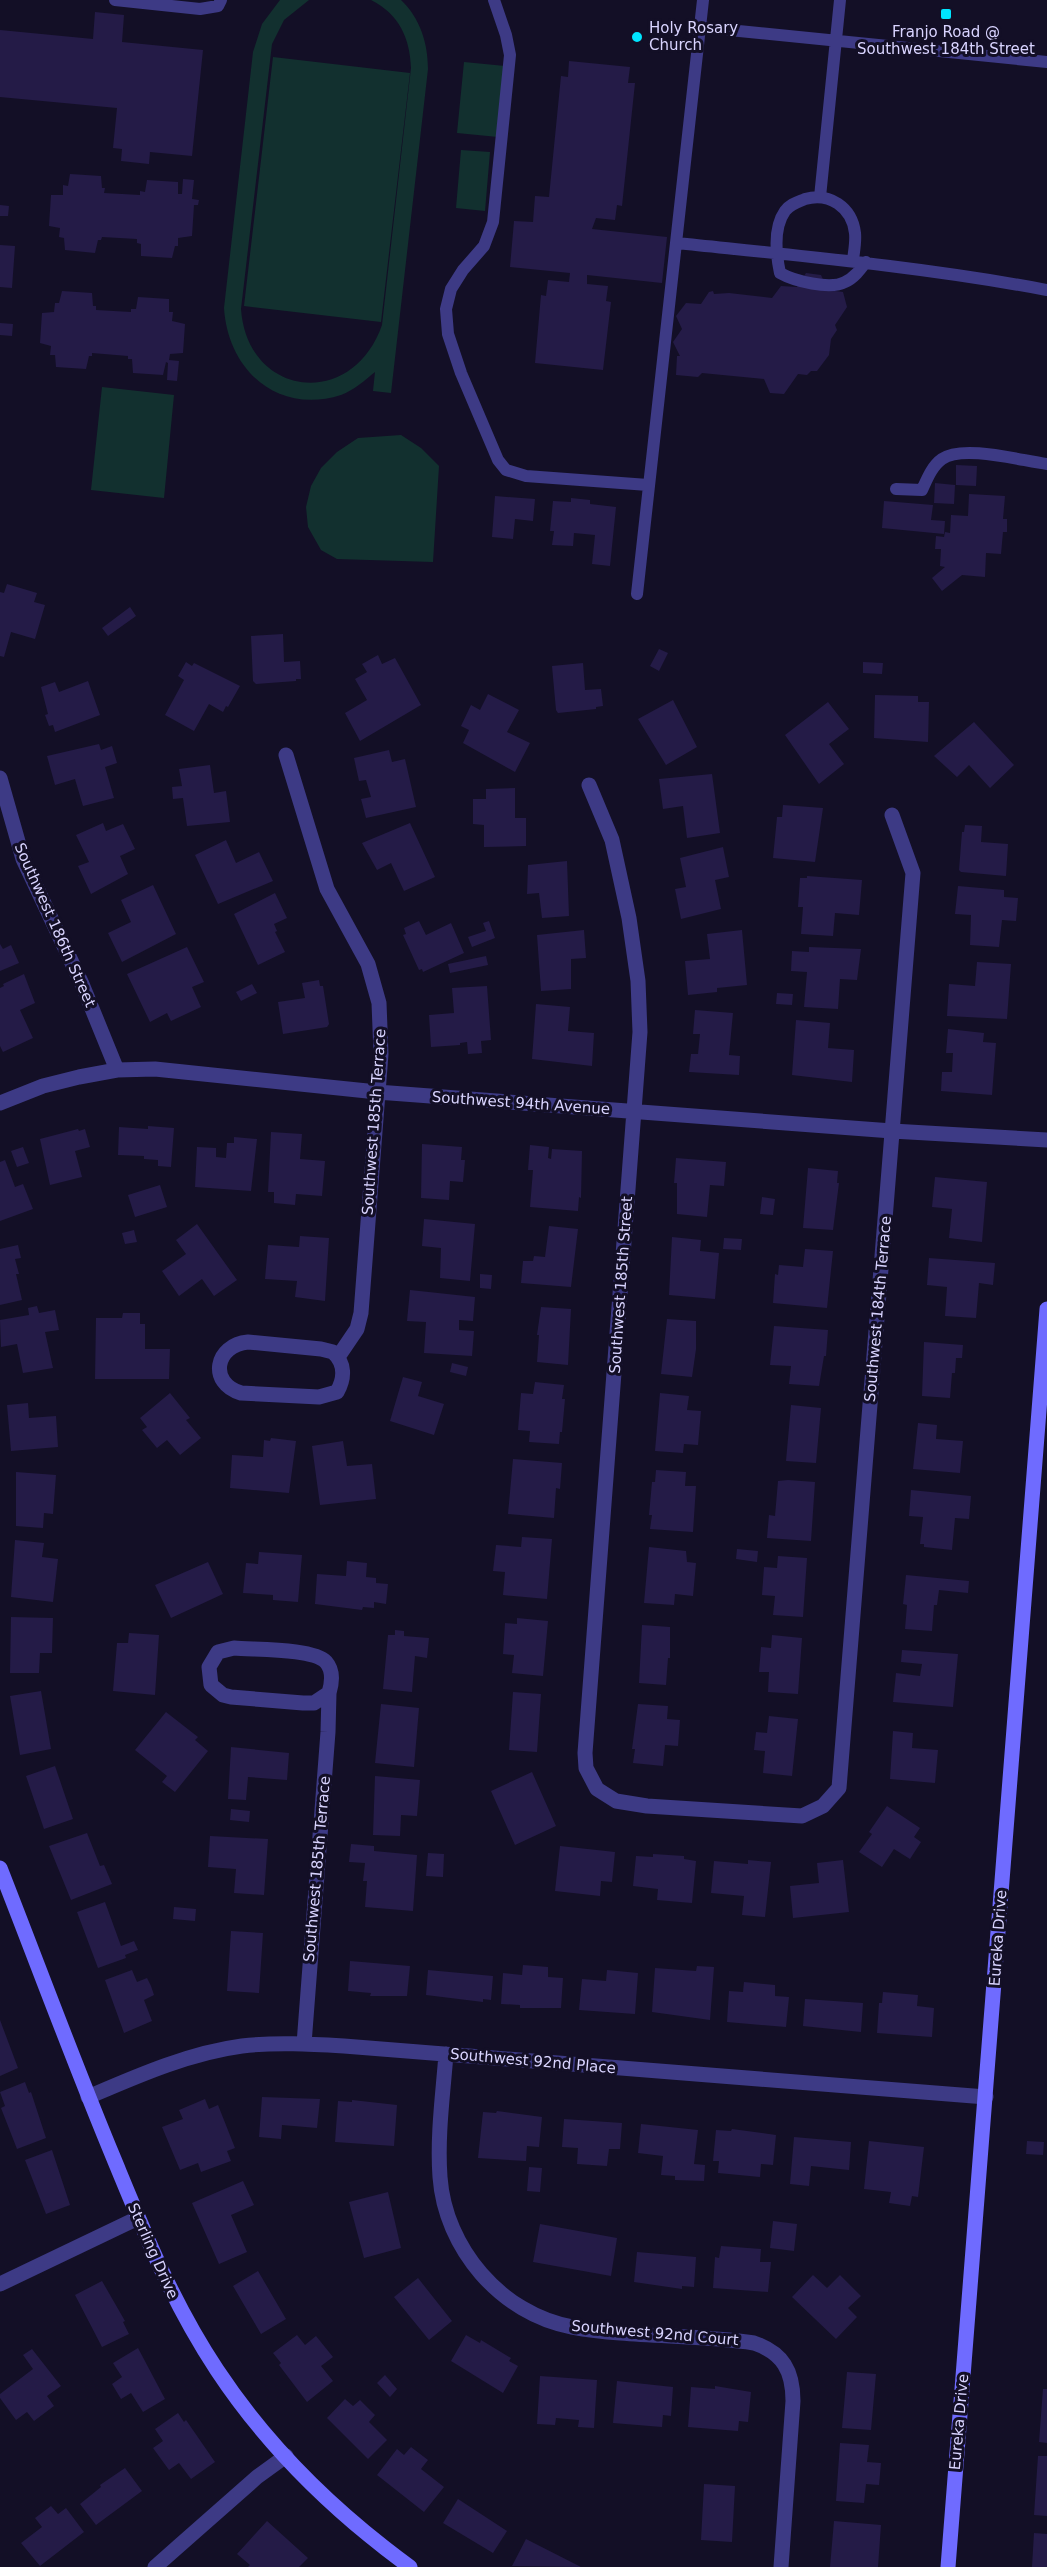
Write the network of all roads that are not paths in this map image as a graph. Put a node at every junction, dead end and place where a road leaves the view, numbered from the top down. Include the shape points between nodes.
1 (115, 0) edge
2 (221, 0) edge
3 (494, 0) edge
4 (703, 0) edge
5 (840, 0) edge
6 (699, 27) junction
7 (836, 42) junction
8 (1047, 62) edge
9 (820, 197) junction
10 (677, 243) junction
11 (776, 254) junction
12 (853, 260) junction
13 (866, 262) junction
14 (1047, 290) edge
15 (1047, 464) edge
16 (648, 485) junction
17 (896, 489) dead end
18 (637, 594) dead end
19 (286, 755) dead end
20 (0, 778) edge
21 (589, 785) dead end
22 (892, 815) dead end
23 (117, 1070) junction
24 (377, 1092) junction
25 (0, 1103) edge
26 (634, 1111) junction
27 (892, 1131) junction
28 (1047, 1140) edge
29 (1047, 1309) edge
30 (339, 1357) junction
31 (329, 1693) junction
32 (828, 1803) joint
33 (0, 1868) edge
34 (304, 2044) junction
35 (446, 2054) junction
36 (88, 2097) junction
37 (986, 2097) junction
38 (138, 2218) junction
39 (0, 2284) edge
40 (286, 2456) junction
41 (155, 2567) edge
42 (410, 2567) edge
43 (781, 2567) edge
44 (948, 2567) edge

1 - 2 lane via 200,9 218,6
3 - 16 lane via 510,55 493,222 484,246 456,279 448,299 452,348 495,453 507,470 526,476
4 - 6 lane
5 - 7 lane
6 - 7 lane
6 - 10 lane
7 - 8 lane
7 - 9 lane
9 - 11 lane via 796,202 786,209 780,221
9 - 12 lane via 843,207 850,218 855,231
10 - 11 lane
10 - 16 lane
11 - 12 lane
11 - 13 lane via 780,273 792,280 834,285 846,282
12 - 13 lane
13 - 14 lane
15 - 17 lane via 958,452 935,465 922,490
16 - 18 lane
19 - 24 street, Southwest 185th Terrace via 327,888 368,964 374,983 381,1026
20 - 23 street, Southwest 186th Street via 23,859 86,993
21 - 26 street, Southwest 185th Street via 612,840 635,954 640,1032
22 - 27 street, Southwest 184th Terrace via 913,873
23 - 24 street, Southwest 94th Avenue via 155,1070
23 - 25 street, Southwest 94th Avenue via 43,1086
24 - 26 street, Southwest 94th Avenue
24 - 30 street, Southwest 185th Terrace via 361,1313 357,1329
26 - 27 street, Southwest 94th Avenue
26 - 32 street, Southwest 185th Street via 586,1768 597,1789 616,1801 630,1804 792,1816 810,1814
27 - 28 street, Southwest 94th Avenue
27 - 32 street, Southwest 184th Terrace via 843,1762 839,1788
29 - 37 main road, Eureka Drive
30 - 30 street via 321,1349 237,1343 228,1348 219,1371 222,1382 241,1394 328,1396 337,1392 341,1384
31 - 31 street, Southwest 185th Terrace via 331,1671 316,1656 224,1649 209,1667 211,1685 231,1697 314,1703
31 - 34 street, Southwest 185th Terrace
33 - 36 main road, Sterling Drive
34 - 35 street, Southwest 92nd Place
34 - 36 street, Southwest 92nd Place via 220,2050
35 - 37 street, Southwest 92nd Place
35 - 43 street, Southwest 92nd Court via 440,2155 443,2199 461,2247 494,2287 524,2309 569,2326 754,2343 785,2362 794,2401
36 - 38 main road, Sterling Drive
37 - 44 main road, Eureka Drive
38 - 39 street
38 - 40 main road, Sterling Drive via 155,2261 196,2337 241,2404
40 - 41 street
40 - 42 main road, Sterling Drive via 336,2508

